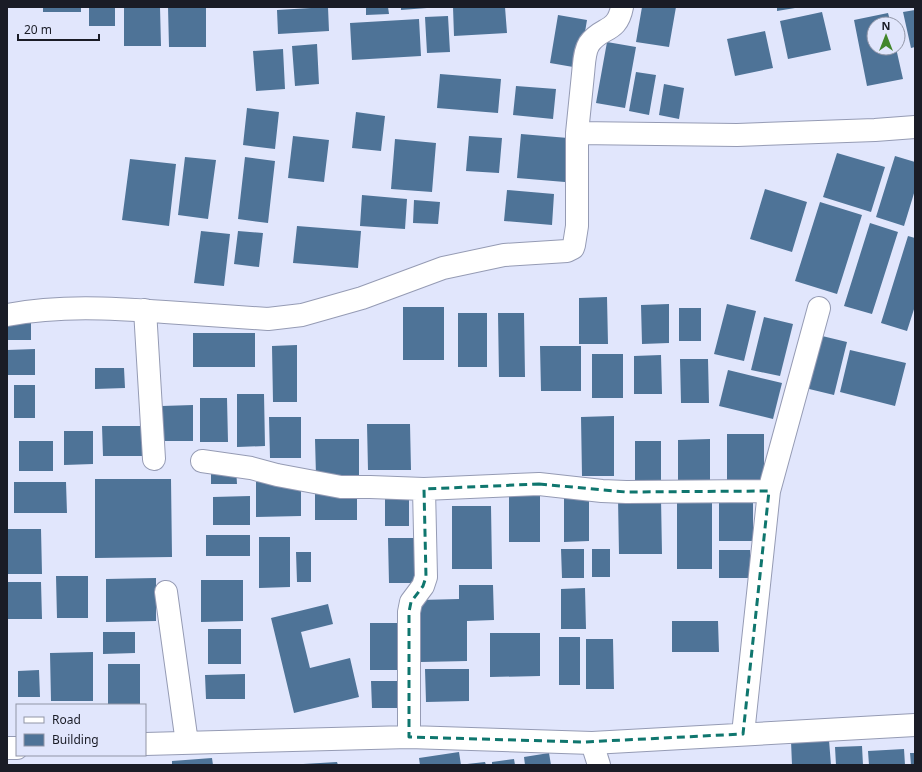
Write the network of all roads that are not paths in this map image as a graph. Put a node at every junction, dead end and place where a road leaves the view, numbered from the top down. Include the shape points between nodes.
1 (622, 7) edge
2 (915, 127) edge
3 (577, 133) junction
4 (819, 308) dead end
5 (145, 310) junction
6 (7, 315) edge
7 (154, 459) dead end
8 (202, 462) dead end
9 (424, 489) junction
10 (769, 491) junction
11 (166, 592) dead end
12 (915, 725) edge
13 (743, 734) junction
14 (410, 737) junction
15 (187, 743) junction
16 (592, 743) junction
17 (146, 744) edge
18 (599, 765) edge

1 - 3 street via 620,17 612,28 597,34 588,45 584,60
2 - 3 street via 736,135
3 - 5 street via 577,226 573,248 567,251 504,255 443,268 362,298 284,318
4 - 10 street
5 - 6 street via 62,308
5 - 7 street
8 - 9 street via 251,468 292,479 341,487
9 - 10 street via 540,484 626,492
9 - 14 street via 426,577 423,586 411,602 410,612
10 - 13 street
11 - 15 street
12 - 13 street
13 - 16 street
14 - 15 street
14 - 16 street
15 - 17 street
16 - 18 street

